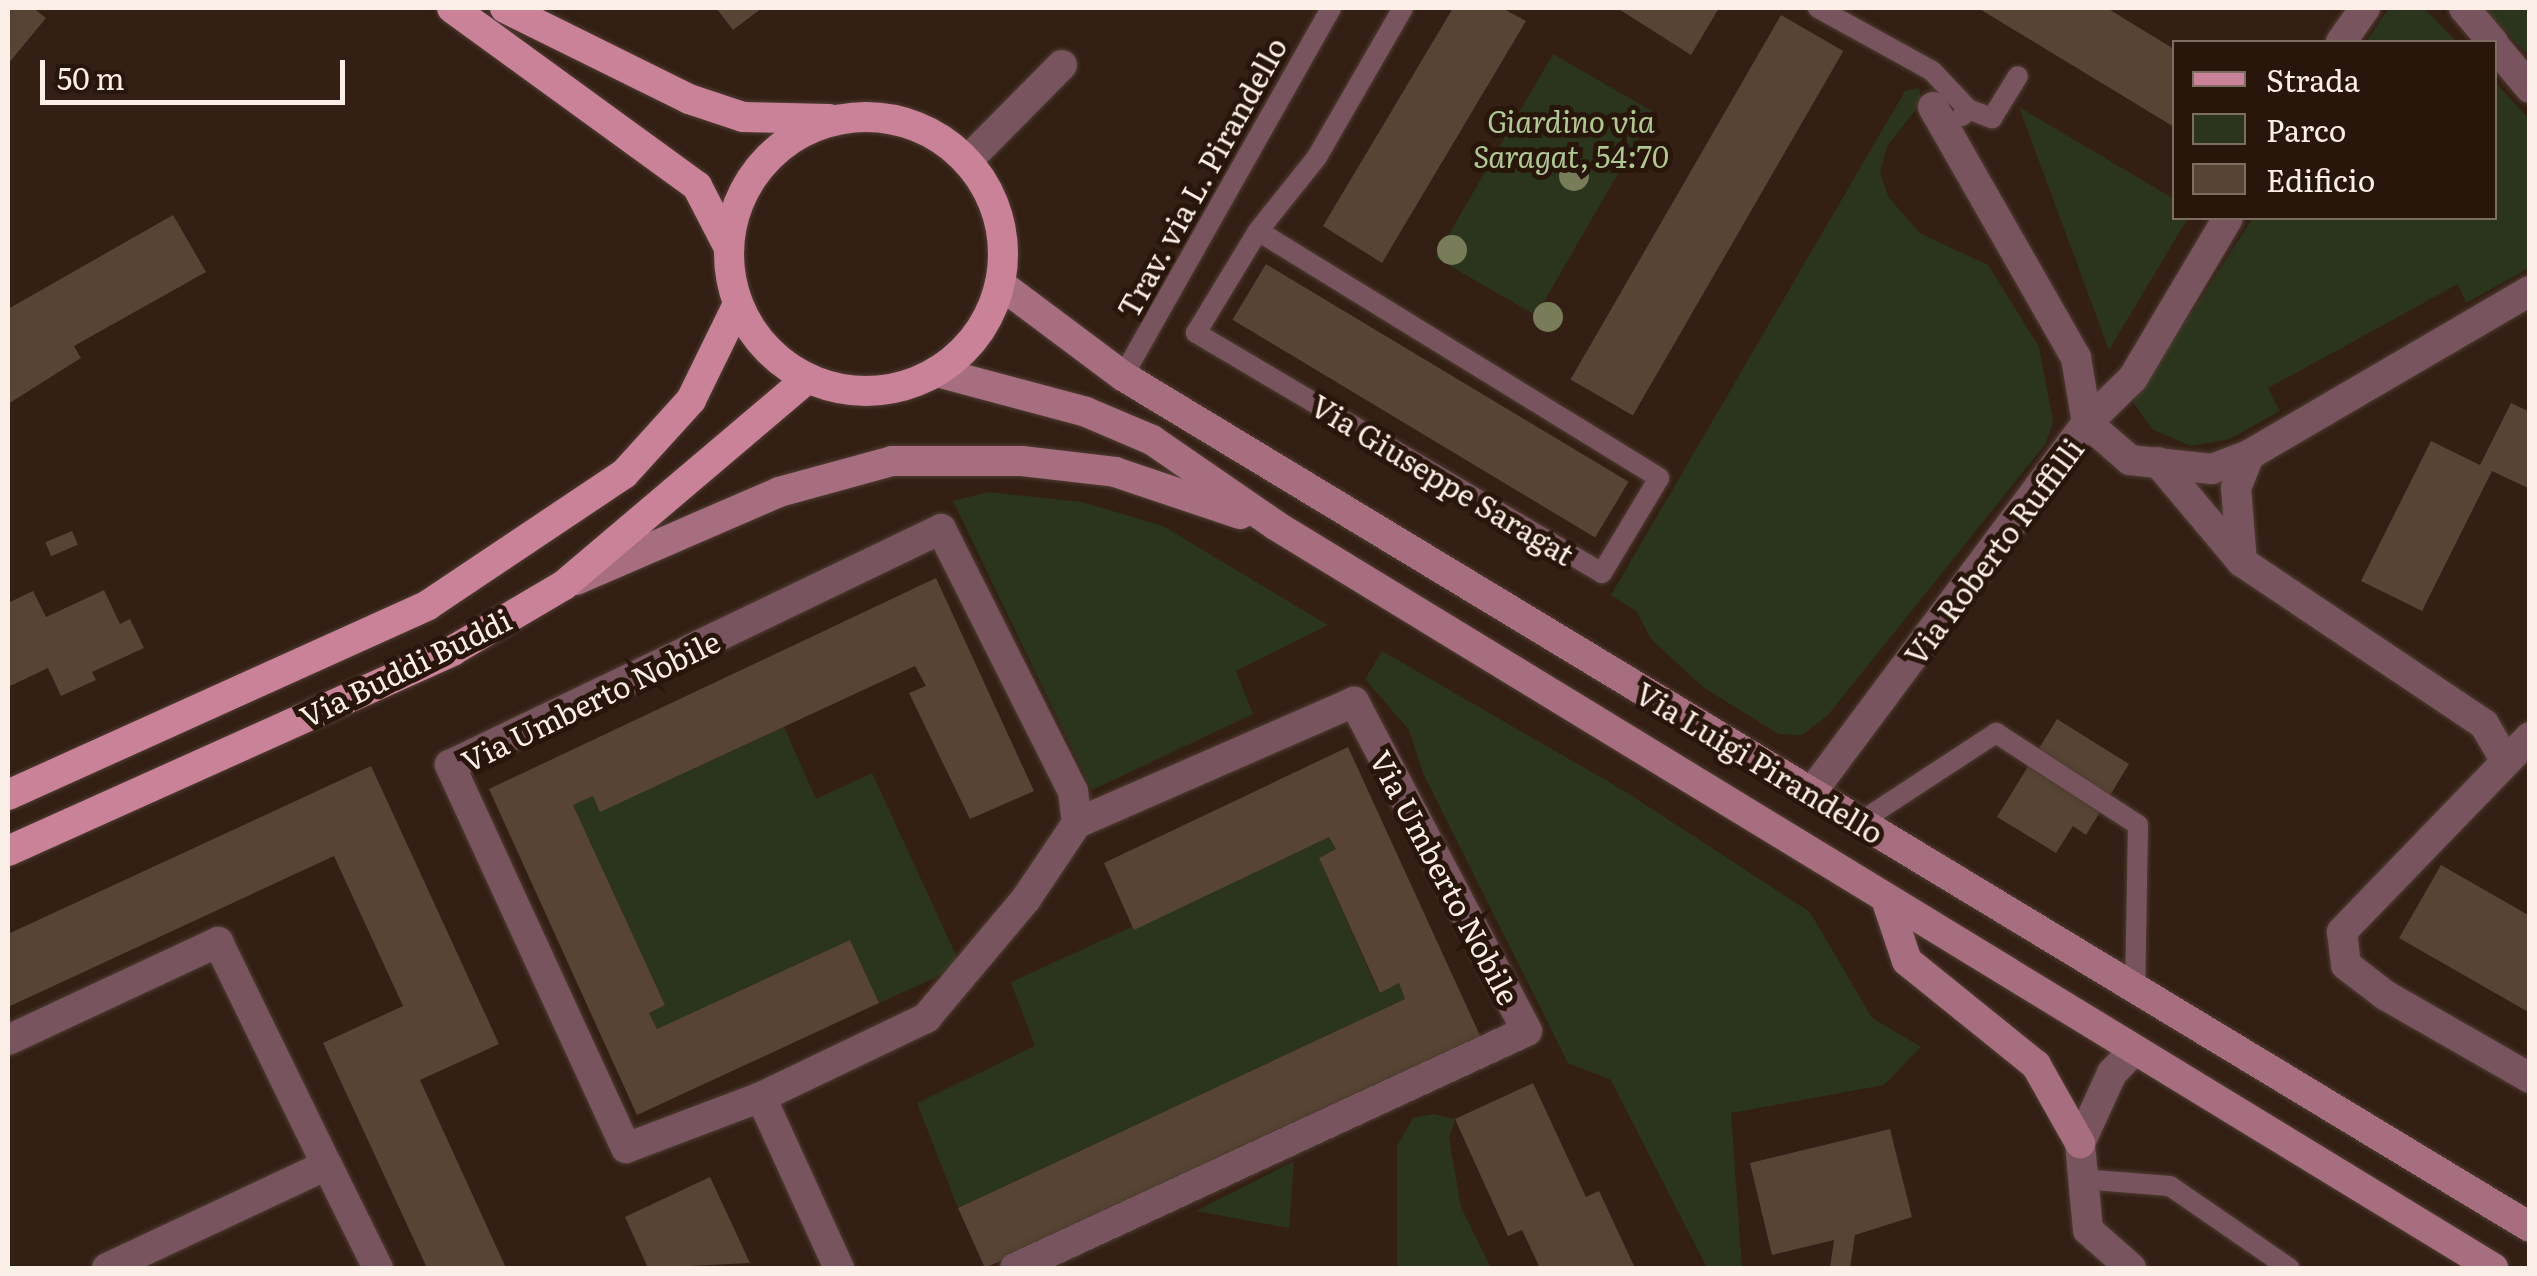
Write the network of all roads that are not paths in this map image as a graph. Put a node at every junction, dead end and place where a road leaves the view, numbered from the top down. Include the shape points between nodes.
1 (452, 8) edge
2 (504, 8) edge
3 (1331, 8) edge
4 (1403, 8) edge
5 (1818, 8) edge
6 (2365, 8) edge
7 (2464, 8) edge
8 (2342, 40) edge
9 (2491, 40) edge
10 (2497, 48) edge
11 (1062, 64) dead end
12 (2018, 76) dead end
13 (2530, 88) edge
14 (1968, 109) junction
15 (842, 119) junction
16 (1941, 120) joint
17 (967, 160) junction
18 (2227, 220) edge
19 (1258, 231) junction
20 (728, 248) junction
21 (1000, 284) junction
22 (2530, 291) edge
23 (738, 304) junction
24 (938, 372) junction
25 (1123, 376) junction
26 (807, 378) junction
27 (2088, 423) junction
28 (2249, 455) junction
29 (2158, 462) junction
30 (1275, 526) junction
31 (2242, 562) junction
32 (564, 585) junction
33 (2530, 737) edge
34 (2505, 760) junction
35 (1811, 793) junction
36 (8, 794) edge
37 (1860, 822) junction
38 (1077, 824) junction
39 (8, 851) edge
40 (1886, 899) junction
41 (2135, 989) junction
42 (8, 1040) edge
43 (2134, 1050) junction
44 (2530, 1078) edge
45 (761, 1098) junction
46 (2080, 1143) junction
47 (327, 1165) junction
48 (2082, 1179) junction
49 (2530, 1228) edge
50 (107, 1268) edge
51 (378, 1268) edge
52 (839, 1268) edge
53 (1015, 1268) edge
54 (2131, 1268) edge
55 (2289, 1268) edge
56 (2493, 1268) edge

1 - 20 main road via 697,186
2 - 15 main road via 742,117
3 - 25 lane, Trav. via L. Pirandello
4 - 19 lane, Via Giuseppe Saragat via 1317,157
5 - 14 lane via 1932,71
6 - 8 street
7 - 9 street
10 - 13 street
11 - 17 street
12 - 14 lane via 1992,118
14 - 16 lane
15 - 17 main road via 902,123 931,133
15 - 20 main road via 807,130 752,178
16 - 27 street via 2076,358
17 - 21 main road via 999,218
18 - 27 street via 2132,378
19 - 19 lane, Via Giuseppe Saragat via 1196,333 1602,573 1658,478
20 - 23 main road
21 - 24 main road via 976,333
21 - 25 main road, Via Luigi Pirandello
22 - 28 street, Via Roberto Ruffilli
23 - 26 main road via 765,348
23 - 36 main road, Via Buddi Buddi via 691,400 624,474 428,604
24 - 26 main road via 896,388 850,391
24 - 30 main road, Via Luigi Pirandello via 1086,412 1152,440
25 - 35 main road, Via Luigi Pirandello
26 - 32 main road, Via Buddi Buddi
27 - 29 street, Via Roberto Ruffilli via 2130,460
27 - 35 street, Via Roberto Ruffilli
28 - 29 street, Via Roberto Ruffilli via 2212,469
28 - 31 street via 2236,488
29 - 31 street
30 - 32 main road via 1116,472 1022,462 892,461 779,492
30 - 40 main road, Via Luigi Pirandello
31 - 34 street via 2484,724
32 - 39 main road, Via Buddi Buddi via 452,651
33 - 34 street
34 - 44 street via 2342,932 2346,965 2385,996
35 - 37 main road, Via Luigi Pirandello
37 - 41 main road, Via Luigi Pirandello
37 - 41 lane via 1996,733 2138,824
38 - 45 street, Via Umberto Nobile via 1026,899 926,1018
38 - 45 street, Via Umberto Nobile via 1073,791 941,530 450,766 626,1148
38 - 53 street, Via Umberto Nobile via 1354,702 1527,1032
40 - 43 main road, Via Luigi Pirandello
40 - 46 main road via 1907,961 2036,1065
41 - 49 main road, Via Luigi Pirandello
42 - 47 street via 218,942
43 - 46 street via 2112,1073
43 - 56 main road, Via Luigi Pirandello
45 - 52 street
46 - 48 street
47 - 50 street
47 - 51 street
48 - 54 street via 2088,1230
48 - 55 lane via 2170,1186

